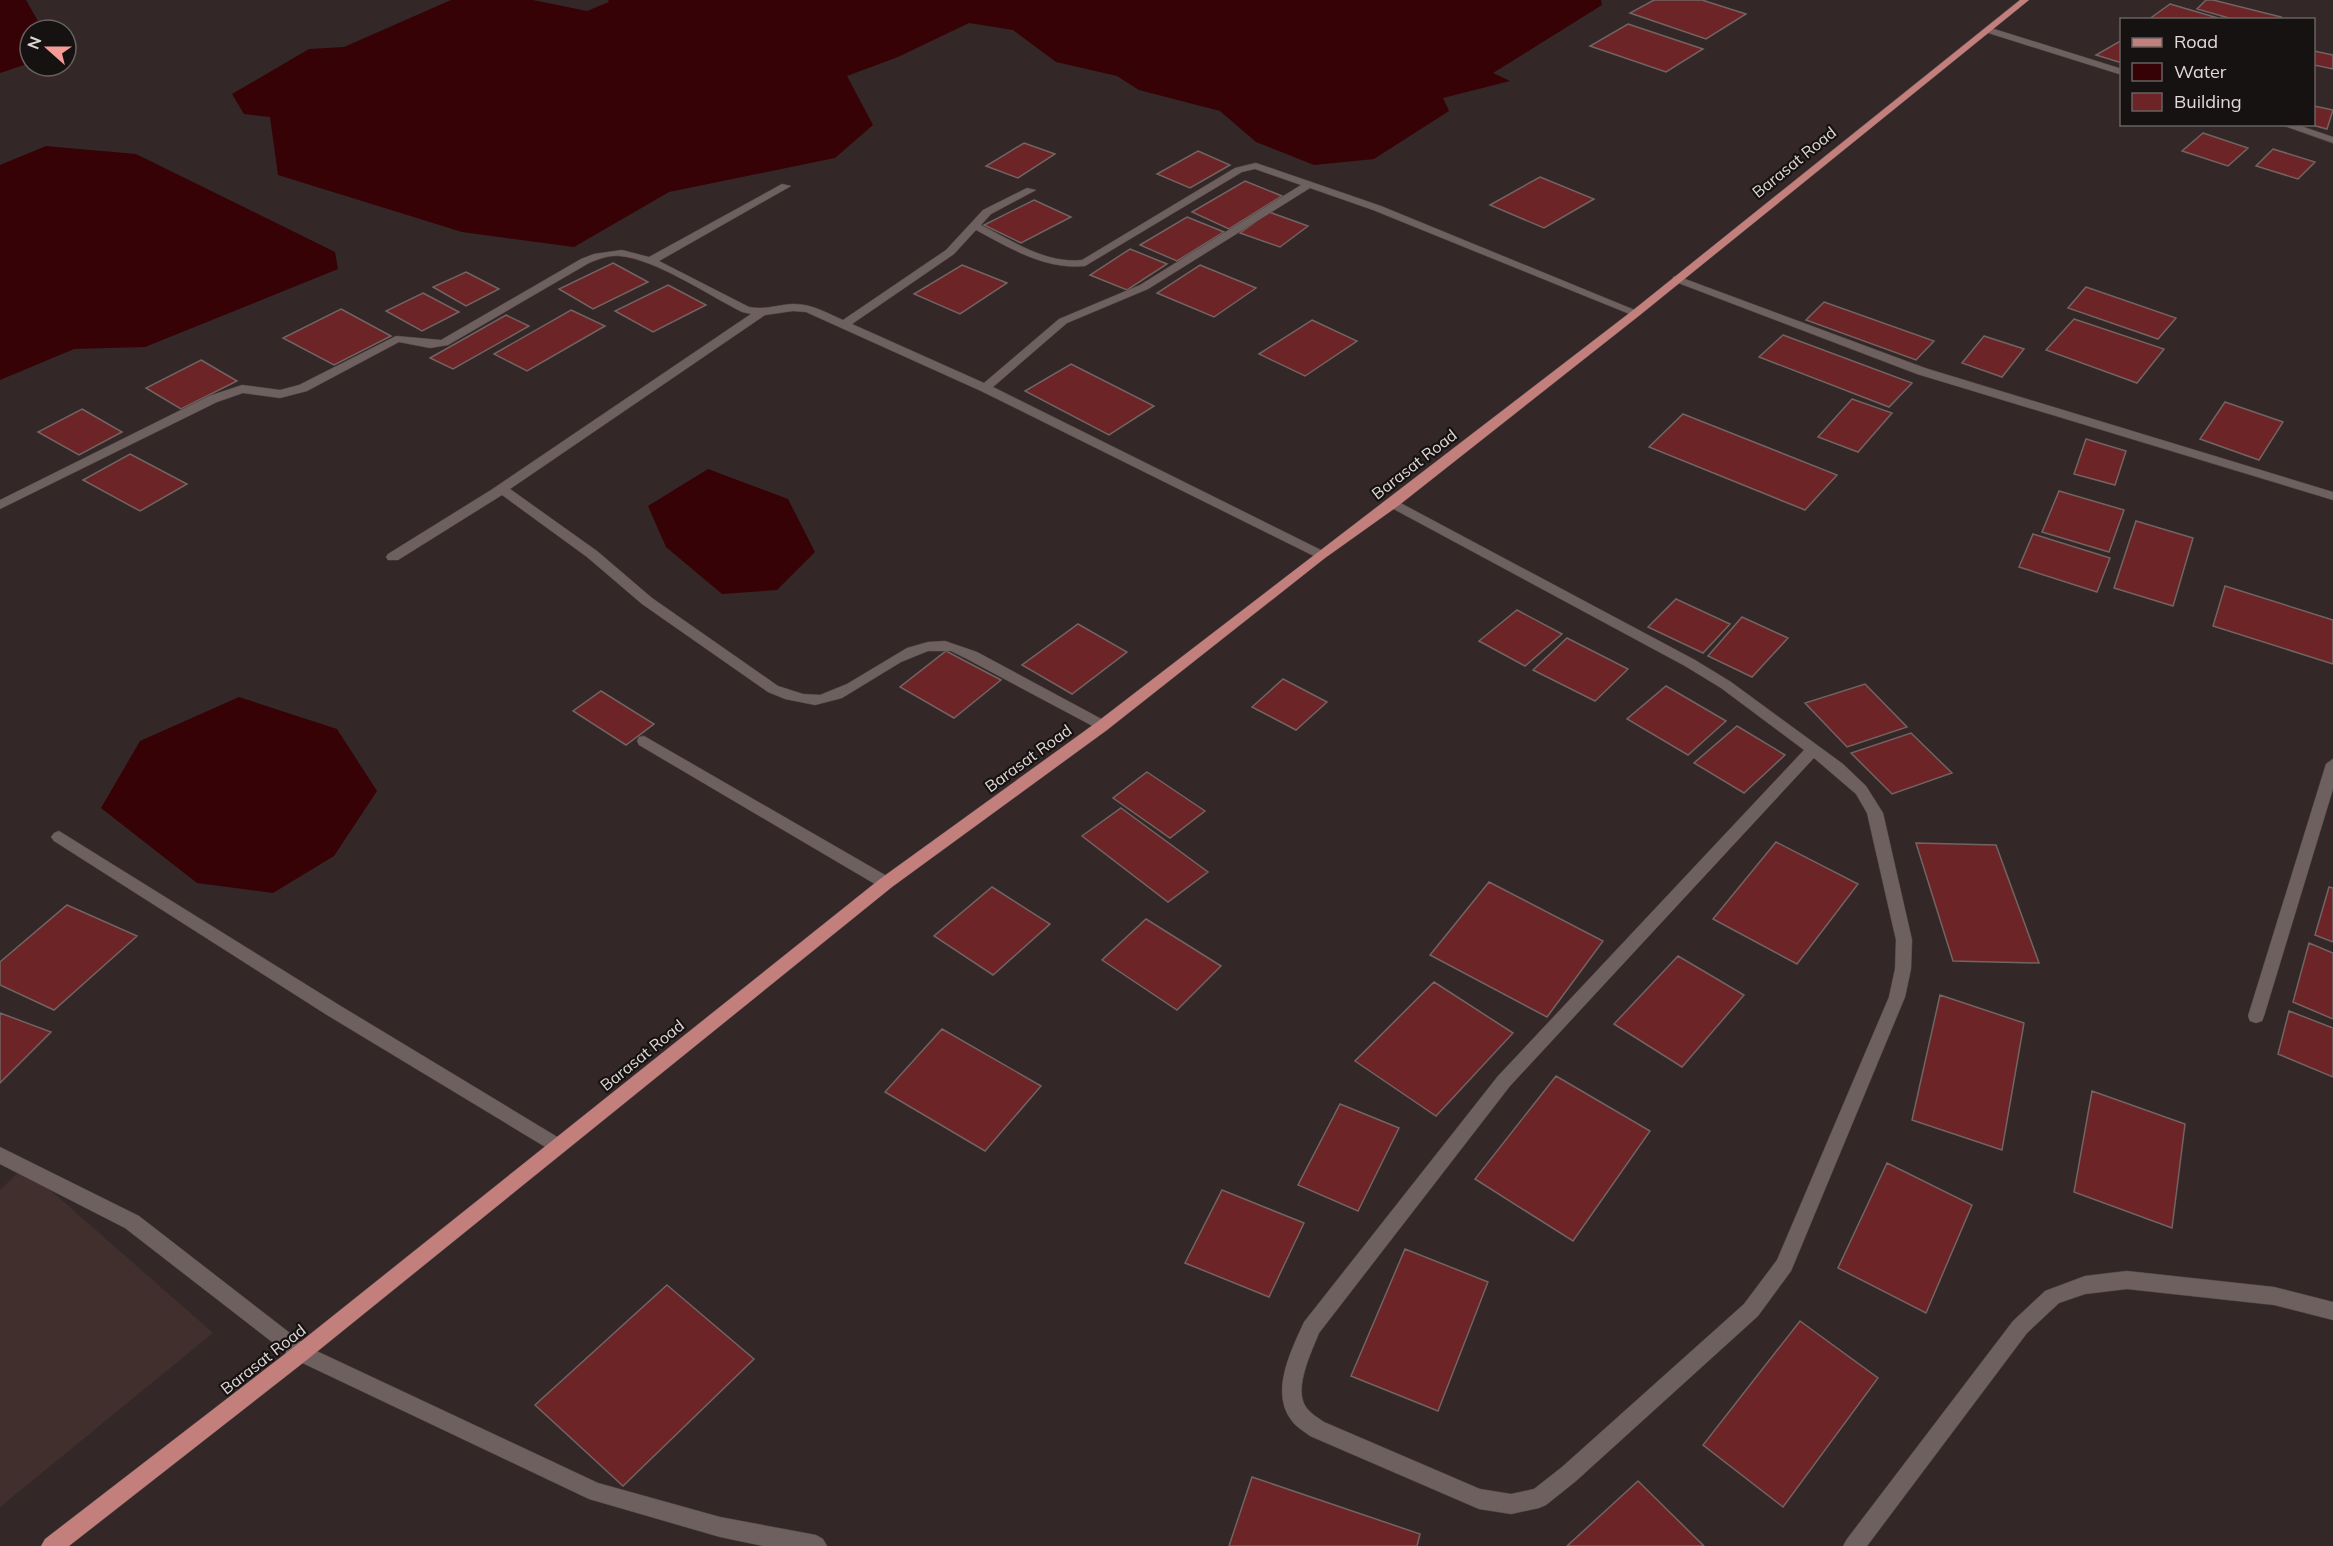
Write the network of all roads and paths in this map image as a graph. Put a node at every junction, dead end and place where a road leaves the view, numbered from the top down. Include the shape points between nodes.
1 (2025, 0) edge
2 (1988, 30) junction
3 (2120, 72) edge
4 (2290, 126) edge
5 (2333, 140) edge
6 (1310, 184) junction
7 (786, 186) dead end
8 (1031, 190) dead end
9 (974, 225) junction
10 (650, 261) junction
11 (1677, 279) junction
12 (761, 313) junction
13 (1636, 313) junction
14 (844, 324) junction
15 (985, 388) junction
16 (502, 489) junction
17 (2333, 496) edge
18 (1393, 503) junction
19 (0, 505) edge
20 (1320, 555) junction
21 (393, 557) dead end
22 (1102, 726) junction
23 (644, 741) dead end
24 (1814, 750) junction
25 (2333, 764) edge
26 (59, 837) dead end
27 (886, 883) junction
28 (2256, 1016) dead end
29 (558, 1146) junction
30 (0, 1155) edge
31 (2333, 1311) edge
32 (301, 1353) junction
33 (52, 1546) edge
34 (816, 1546) edge
35 (1854, 1546) edge

1 - 2 main road, Barasat Road
2 - 3 street
2 - 11 main road, Barasat Road
4 - 5 street
6 - 9 street via 1268,168 1247,166 1076,265 1048,260
6 - 13 street
6 - 15 street via 1144,287 1063,321
7 - 10 street
8 - 9 street via 987,212
9 - 14 street via 950,252
10 - 12 street via 746,310
10 - 19 street via 623,253 594,257 444,343 425,345 396,339 303,388 280,394 252,389 235,391 213,399
11 - 13 main road, Barasat Road
11 - 17 street via 1921,371
12 - 14 street via 800,306
12 - 16 street
13 - 18 main road, Barasat Road
14 - 15 street
15 - 20 street
16 - 21 street
16 - 22 street via 647,601 773,689 820,701 845,691 912,651 947,646
18 - 20 main road, Barasat Road
18 - 24 street via 1690,663
20 - 22 main road, Barasat Road
22 - 27 main road, Barasat Road
23 - 27 street
24 - 24 street via 1504,1081 1311,1328 1291,1389 1296,1411 1317,1429 1479,1499 1511,1504 1539,1498 1742,1318 1769,1287 1784,1265 1897,997 1903,969 1904,940 1875,813 1861,790
25 - 28 street
26 - 29 street
27 - 29 main road, Barasat Road
29 - 32 main road, Barasat Road
30 - 32 street via 132,1222
31 - 35 street via 2274,1296 2127,1280 2085,1285 2052,1297 2020,1327
32 - 33 main road, Barasat Road
32 - 34 street via 596,1492 720,1527

